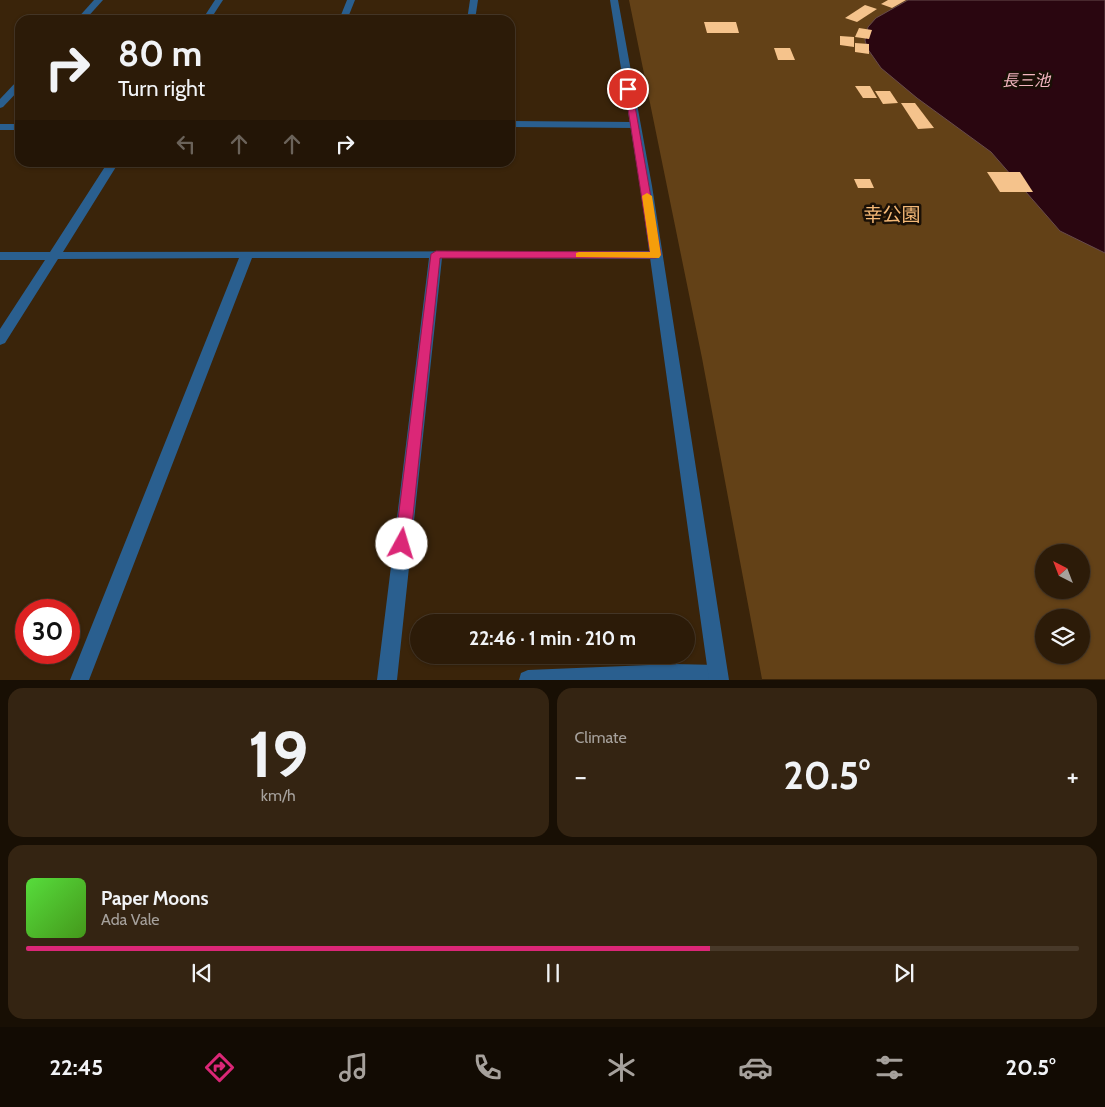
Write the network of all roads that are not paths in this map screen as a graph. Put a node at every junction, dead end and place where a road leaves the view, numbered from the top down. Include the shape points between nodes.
1 (99, 0) edge
2 (219, 0) edge
3 (351, 0) edge
4 (474, 0) edge
5 (614, 0) edge
6 (85, 15) edge
7 (209, 15) edge
8 (345, 15) edge
9 (472, 15) edge
10 (15, 89) edge
11 (0, 105) edge
12 (515, 124) edge
13 (634, 125) junction
14 (0, 127) edge
15 (15, 127) edge
16 (111, 167) edge
17 (248, 254) junction
18 (436, 254) junction
19 (56, 255) junction
20 (656, 255) junction
21 (0, 256) edge
22 (0, 340) edge
23 (719, 677) edge
24 (79, 680) edge
25 (387, 680) edge
26 (528, 680) edge

1 - 6 street
2 - 7 street
3 - 8 street
4 - 9 street
5 - 13 street
10 - 11 street
12 - 13 street
13 - 20 street
14 - 15 street
16 - 19 street
17 - 18 street
17 - 19 street
17 - 24 street
18 - 20 street
18 - 25 street
19 - 21 street
19 - 22 street
20 - 23 street
23 - 26 street via 673,674

